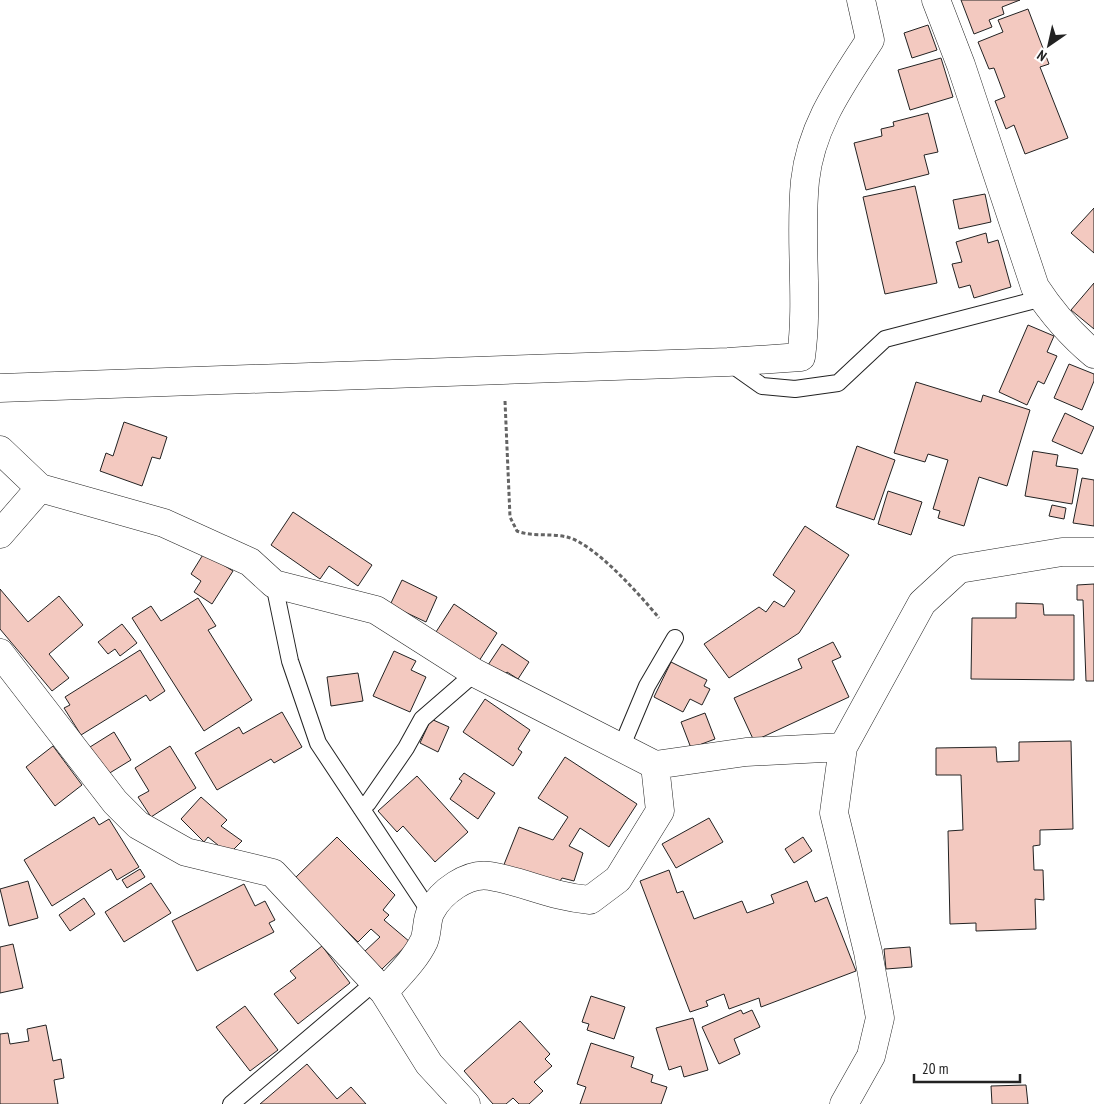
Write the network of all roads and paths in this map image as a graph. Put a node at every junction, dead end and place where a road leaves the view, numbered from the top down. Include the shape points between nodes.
1 (862, 0) edge
2 (936, 0) edge
3 (1042, 298) junction
4 (1094, 354) edge
5 (728, 362) junction
6 (503, 370) junction
7 (0, 388) edge
8 (0, 450) edge
9 (40, 488) junction
10 (0, 534) edge
11 (1094, 552) edge
12 (274, 584) junction
13 (676, 638) joint
14 (0, 652) edge
15 (476, 673) junction
16 (843, 747) junction
17 (621, 748) junction
18 (655, 765) junction
19 (361, 808) junction
20 (430, 912) junction
21 (380, 987) junction
22 (231, 1104) edge
23 (466, 1104) edge
24 (844, 1104) edge

1 - 5 street via 870,40 827,106 805,180 805,327 801,357
2 - 3 street via 1035,287
3 - 4 street via 1073,337
3 - 5 lane via 885,339 838,383 795,389 762,386
5 - 6 street
6 - 7 street
6 - 13 path via 510,517 517,531 568,537 600,557
8 - 9 street
9 - 10 street
9 - 12 street via 164,523 250,562
11 - 16 street via 1062,552 959,569 922,603
12 - 15 street via 376,610
12 - 19 lane via 290,661 318,743
13 - 17 lane via 647,686
14 - 21 street via 114,802 138,825 186,852 272,873
15 - 17 street
15 - 19 lane via 422,719 406,748 368,803
16 - 18 street via 746,752
16 - 24 street via 834,813 868,952 880,1018 871,1056
17 - 18 street
18 - 20 street via 660,811 618,879 590,900 566,898 488,876 464,880 442,897
19 - 20 lane
20 - 21 street via 425,940 408,965
21 - 22 lane
21 - 23 street via 429,1064

